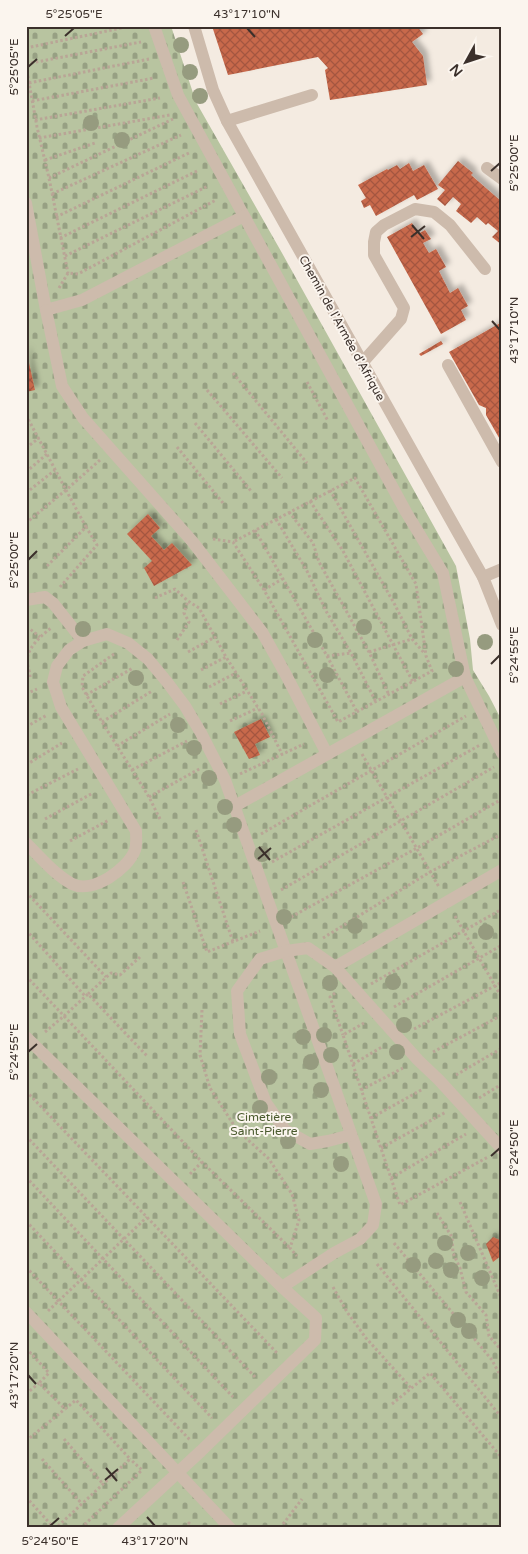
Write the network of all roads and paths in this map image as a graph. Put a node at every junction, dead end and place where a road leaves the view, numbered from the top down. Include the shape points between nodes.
1 (39, 26) edge
2 (131, 26) edge
3 (154, 26) edge
4 (194, 26) edge
5 (26, 29) edge
6 (159, 39) junction
7 (26, 48) edge
8 (165, 56) junction
9 (26, 65) edge
10 (171, 75) junction
11 (29, 84) junction
12 (178, 95) junction
13 (312, 95) dead end
14 (32, 101) junction
15 (188, 112) junction
16 (36, 120) junction
17 (227, 121) junction
18 (197, 128) junction
19 (39, 138) junction
20 (95, 143) dead end
21 (206, 145) junction
22 (45, 160) junction
23 (215, 162) junction
24 (487, 168) dead end
25 (49, 178) junction
26 (224, 178) junction
27 (502, 179) edge
28 (231, 192) junction
29 (52, 194) junction
30 (26, 203) edge
31 (244, 216) junction
32 (56, 217) junction
33 (60, 238) junction
34 (65, 256) junction
35 (485, 269) dead end
36 (68, 273) junction
37 (46, 310) junction
38 (362, 363) junction
39 (448, 365) dead end
40 (233, 373) dead end
41 (307, 382) dead end
42 (207, 390) dead end
43 (26, 415) edge
44 (328, 421) dead end
45 (195, 422) dead end
46 (30, 423) junction
47 (26, 426) edge
48 (39, 438) junction
49 (176, 447) dead end
50 (26, 448) edge
51 (47, 454) junction
52 (99, 461) dead end
53 (502, 462) edge
54 (307, 464) dead end
55 (56, 470) junction
56 (26, 472) edge
57 (282, 478) dead end
58 (66, 490) junction
59 (330, 490) junction
60 (252, 491) dead end
61 (26, 493) edge
62 (310, 501) junction
63 (223, 503) dead end
64 (289, 512) junction
65 (276, 519) junction
66 (26, 523) edge
67 (86, 527) junction
68 (256, 530) junction
69 (192, 541) junction
70 (233, 542) junction
71 (47, 566) dead end
72 (502, 569) edge
73 (483, 578) junction
74 (282, 579) junction
75 (60, 588) dead end
76 (264, 590) junction
77 (155, 598) dead end
78 (26, 600) edge
79 (188, 601) junction
80 (65, 617) junction
81 (502, 625) edge
82 (26, 630) edge
83 (40, 637) junction
84 (215, 637) junction
85 (412, 639) junction
86 (177, 640) dead end
87 (83, 641) junction
88 (128, 643) junction
89 (392, 644) junction
90 (188, 652) dead end
91 (369, 652) junction
92 (351, 653) junction
93 (327, 656) junction
94 (426, 656) junction
95 (226, 657) junction
96 (148, 659) junction
97 (27, 660) edge
98 (200, 670) dead end
99 (236, 674) junction
100 (30, 676) dead end
101 (465, 677) junction
102 (167, 682) junction
103 (413, 682) junction
104 (210, 687) dead end
105 (247, 691) junction
106 (86, 695) junction
107 (389, 695) junction
108 (376, 702) junction
109 (220, 704) dead end
110 (185, 706) junction
111 (61, 707) junction
112 (258, 708) junction
113 (480, 708) junction
114 (357, 712) junction
115 (230, 721) dead end
116 (102, 722) junction
117 (26, 727) edge
118 (201, 733) junction
119 (78, 734) junction
120 (318, 737) junction
121 (494, 737) junction
122 (353, 740) junction
123 (117, 746) junction
124 (502, 753) edge
125 (282, 754) junction
126 (327, 754) junction
127 (94, 761) junction
128 (216, 761) junction
129 (502, 763) edge
130 (26, 765) edge
131 (132, 770) junction
132 (250, 770) dead end
133 (371, 770) junction
134 (108, 785) junction
135 (27, 795) edge
136 (149, 797) junction
137 (387, 798) junction
138 (502, 798) edge
139 (235, 806) junction
140 (124, 811) junction
141 (45, 819) dead end
142 (160, 819) dead end
143 (401, 822) junction
144 (196, 830) dead end
145 (502, 834) edge
146 (70, 842) dead end
147 (248, 842) junction
148 (26, 843) edge
149 (416, 848) junction
150 (257, 870) junction
151 (502, 870) edge
152 (430, 872) junction
153 (183, 882) dead end
154 (26, 892) edge
155 (267, 898) junction
156 (447, 902) junction
157 (502, 910) edge
158 (277, 925) junction
159 (26, 930) edge
160 (464, 932) junction
161 (233, 942) junction
162 (502, 945) edge
163 (308, 948) junction
164 (286, 951) junction
165 (140, 957) dead end
166 (479, 958) junction
167 (335, 967) junction
168 (26, 976) edge
169 (106, 977) junction
170 (502, 982) edge
171 (495, 986) junction
172 (354, 988) junction
173 (87, 995) junction
174 (502, 998) edge
175 (202, 1010) dead end
176 (379, 1015) junction
177 (64, 1016) junction
178 (502, 1016) edge
179 (343, 1035) junction
180 (399, 1037) junction
181 (28, 1043) edge
182 (502, 1048) edge
183 (148, 1057) dead end
184 (418, 1060) junction
185 (352, 1064) junction
186 (441, 1082) junction
187 (502, 1084) edge
188 (26, 1090) edge
189 (361, 1090) junction
190 (463, 1105) junction
191 (371, 1118) junction
192 (482, 1126) junction
193 (352, 1135) junction
194 (26, 1136) edge
195 (381, 1148) junction
196 (498, 1151) edge
197 (26, 1178) edge
198 (391, 1178) junction
199 (460, 1202) dead end
200 (437, 1213) dead end
201 (147, 1217) junction
202 (26, 1221) edge
203 (125, 1239) junction
204 (394, 1243) dead end
205 (290, 1248) junction
206 (103, 1259) junction
207 (376, 1264) dead end
208 (26, 1267) edge
209 (308, 1270) junction
210 (81, 1280) junction
211 (282, 1287) junction
212 (333, 1287) dead end
213 (58, 1301) junction
214 (502, 1305) edge
215 (26, 1312) edge
216 (36, 1322) junction
217 (26, 1348) edge
218 (502, 1351) edge
219 (31, 1353) junction
220 (26, 1357) edge
221 (289, 1366) junction
222 (502, 1378) edge
223 (40, 1383) junction
224 (265, 1388) junction
225 (411, 1388) junction
226 (26, 1394) edge
227 (392, 1404) dead end
228 (65, 1409) junction
229 (244, 1409) junction
230 (502, 1418) edge
231 (223, 1429) junction
232 (64, 1439) dead end
233 (26, 1441) edge
234 (201, 1451) junction
235 (42, 1458) dead end
236 (130, 1458) junction
237 (502, 1458) edge
238 (177, 1473) junction
239 (103, 1484) junction
240 (26, 1496) edge
241 (302, 1499) dead end
242 (82, 1504) junction
243 (55, 1528) edge
244 (81, 1528) edge
245 (118, 1528) edge
246 (185, 1528) edge
247 (193, 1528) edge
248 (230, 1528) edge
249 (280, 1528) edge

1 - 5 path
2 - 7 path
3 - 6 street
4 - 17 street, Chemin de l'Armée d'Afrique via 213,90
6 - 8 street
6 - 9 path
8 - 10 street
8 - 11 path
9 - 11 path
10 - 12 street
10 - 14 path
11 - 14 path
12 - 15 street
12 - 16 path
13 - 17 street
14 - 16 path
15 - 18 street
15 - 19 path
15 - 25 path
16 - 19 path
17 - 38 street, Chemin de l'Armée d'Afrique
18 - 21 street
18 - 29 path
19 - 22 path
20 - 22 path
21 - 23 street
21 - 32 path
22 - 25 path
23 - 26 street
23 - 33 path
24 - 27 street
25 - 29 path
26 - 28 street
26 - 34 path
28 - 31 street
28 - 36 path via 78,274
29 - 32 path
30 - 37 street
31 - 37 street via 82,300
31 - 101 street via 406,512 443,573
32 - 33 path
33 - 34 path
34 - 36 path
35 - 38 street via 450,225 434,212 415,209 384,225 376,232 374,255 404,308 401,319
36 - 37 path
37 - 69 street via 62,386 83,418
38 - 73 street, Chemin de l'Armée d'Afrique
39 - 53 street
40 - 54 path
41 - 44 path
42 - 57 path
43 - 46 path
45 - 60 path
46 - 47 path
46 - 48 path
48 - 50 path
48 - 51 path
49 - 63 path
51 - 55 path
51 - 56 path
52 - 58 path
55 - 58 path
55 - 61 path
58 - 66 path
58 - 67 path
59 - 62 path
59 - 85 path
59 - 94 path via 355,478 416,584
62 - 64 path
62 - 89 path via 343,551
64 - 65 path
64 - 91 path via 313,543 319,562
65 - 68 path
65 - 92 path
67 - 71 path
67 - 75 path via 98,545
68 - 70 path
68 - 74 path
69 - 70 path via 215,538
69 - 120 street via 262,632
70 - 76 path
72 - 73 street
73 - 81 street, Chemin de l'Armée d'Afrique
74 - 76 path
74 - 93 path
76 - 114 path via 338,722
77 - 79 path via 175,589
78 - 80 street via 44,597
79 - 84 path via 200,608
79 - 86 path via 184,613 189,622
80 - 83 path
80 - 87 street
82 - 83 path via 30,629
83 - 97 path
84 - 90 path
84 - 95 path
85 - 89 path
85 - 94 path
87 - 88 street via 107,634
87 - 111 street via 69,650 57,666 53,682
88 - 96 street
88 - 106 path via 83,676 82,687
89 - 91 path
89 - 103 path
91 - 107 path
92 - 93 path
92 - 108 path
93 - 114 path
94 - 103 path via 432,671
95 - 98 path
95 - 99 path
96 - 102 street
96 - 106 path
97 - 100 path
99 - 104 path
99 - 105 path
101 - 113 street
101 - 122 street
102 - 110 street
102 - 116 path
103 - 107 path
105 - 109 path
105 - 112 path
106 - 116 path
107 - 108 path
108 - 114 path
110 - 118 street
110 - 123 path
111 - 117 path
111 - 119 street
112 - 115 path
112 - 125 path
113 - 121 street
113 - 133 path
116 - 123 path
118 - 128 street
118 - 131 path
119 - 127 street
119 - 130 path
120 - 125 path
120 - 126 street
121 - 124 street
121 - 137 path
122 - 126 street
122 - 133 path
123 - 131 path
125 - 132 path
126 - 139 street
127 - 134 street
127 - 135 path
128 - 136 path
128 - 139 street
129 - 143 path
131 - 136 path
133 - 137 path
133 - 147 path
134 - 140 street
134 - 141 path
136 - 142 path
137 - 143 path
137 - 150 path
138 - 149 path
139 - 147 street
140 - 146 path
140 - 148 street via 136,831 135,849 127,864 109,878 90,886 74,885 55,872
143 - 149 path
143 - 155 path
144 - 161 path
145 - 152 path
147 - 150 street
149 - 152 path
149 - 158 path
150 - 155 street
151 - 156 street
152 - 156 path
152 - 163 path
153 - 161 path via 207,952
154 - 169 path
155 - 158 street
156 - 160 path
156 - 167 street
157 - 160 path
158 - 161 path
158 - 164 street
159 - 173 path
160 - 166 path
160 - 172 path
162 - 166 path
163 - 164 street
163 - 167 street
164 - 193 street
164 - 193 street via 260,959 237,991 240,1034 266,1103 284,1130 310,1144
165 - 169 path via 120,975 111,972
166 - 171 path
166 - 176 path
167 - 172 street
168 - 177 path
169 - 173 path
170 - 171 path
171 - 174 path
171 - 180 path
172 - 176 street
172 - 179 path via 330,997
173 - 177 path
173 - 183 path
175 - 205 path via 200,1054 210,1088 237,1130 269,1159 292,1194 299,1220
176 - 179 path
176 - 180 street
177 - 181 path
177 - 205 path via 202,1162
178 - 184 path
179 - 185 path
180 - 184 street
180 - 185 path
181 - 211 street
182 - 186 path
184 - 186 street
184 - 189 path
185 - 189 path
186 - 190 street
186 - 191 path
187 - 190 path
188 - 201 path
189 - 191 path
190 - 192 street
190 - 195 path
191 - 195 path
192 - 196 street
192 - 198 path
193 - 209 street via 376,1204 373,1225 360,1239
194 - 203 path
195 - 198 path
196 - 198 path via 400,1205
197 - 206 path
199 - 214 path
200 - 218 path via 452,1237 453,1253 466,1292 486,1315 489,1336
201 - 203 path
201 - 221 path
202 - 210 path
203 - 206 path
203 - 224 path
204 - 222 path via 492,1360
205 - 209 path
206 - 210 path
206 - 229 path
207 - 230 path
208 - 213 path
209 - 211 street
210 - 213 path
210 - 231 path
211 - 221 street via 316,1318 316,1340
212 - 225 path via 366,1338
213 - 216 path
213 - 234 path
215 - 216 street
216 - 238 street
217 - 219 path
219 - 220 path
219 - 223 path via 49,1373
221 - 224 street
223 - 226 path
223 - 228 path
224 - 229 street
225 - 227 path
225 - 237 path via 430,1373
228 - 233 path
228 - 236 path via 76,1400
229 - 231 street
231 - 234 street
232 - 239 path
234 - 238 street
235 - 242 path
236 - 239 path
236 - 244 path via 142,1470
238 - 245 street
238 - 248 street
239 - 242 path
240 - 243 path
241 - 249 path
242 - 243 path
246 - 247 path via 189,1523

